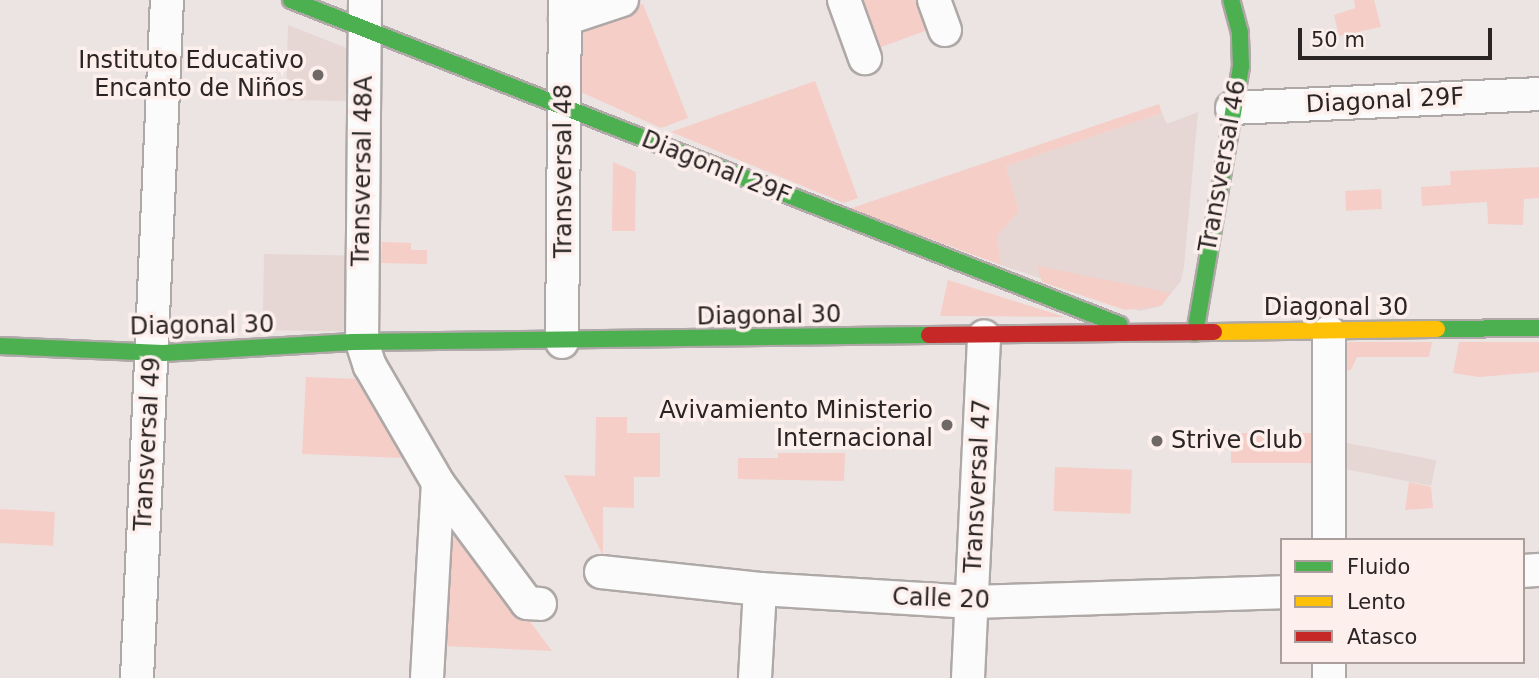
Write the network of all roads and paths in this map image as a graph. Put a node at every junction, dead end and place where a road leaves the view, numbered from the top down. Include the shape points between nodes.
1 (167, 0) edge
2 (291, 0) edge
3 (622, 0) edge
4 (844, 0) edge
5 (934, 0) edge
6 (1231, 0) edge
7 (565, 9) edge
8 (365, 14) edge
9 (945, 30) dead end
10 (865, 58) dead end
11 (1539, 94) edge
12 (564, 108) junction
13 (1232, 108) junction
14 (1539, 328) edge
15 (1329, 332) junction
16 (1142, 333) junction
17 (1195, 333) junction
18 (984, 336) junction
19 (362, 342) junction
20 (562, 342) junction
21 (0, 346) edge
22 (152, 352) junction
23 (438, 483) junction
24 (1329, 538) edge
25 (601, 572) dead end
26 (760, 589) junction
27 (1280, 592) edge
28 (972, 602) junction
29 (540, 604) dead end
30 (138, 678) edge
31 (428, 678) edge
32 (755, 678) edge
33 (968, 678) edge

1 - 22 street, Transversal 49
2 - 8 street, Diagonal 29F
3 - 7 street
4 - 10 street
5 - 9 street
6 - 13 street, Transversal 46 via 1241,48
7 - 12 street, Transversal 48
8 - 12 street, Diagonal 29F
8 - 19 street, Transversal 48A
11 - 13 street, Diagonal 29F
12 - 16 street, Diagonal 29F
12 - 20 street, Transversal 48
13 - 17 street, Transversal 46
14 - 15 street, Diagonal 30
15 - 17 street, Diagonal 30
15 - 24 street
16 - 17 street, Diagonal 30
16 - 18 street, Diagonal 30
18 - 20 street, Diagonal 30
18 - 28 street, Transversal 47
19 - 20 street, Diagonal 30
19 - 22 street, Diagonal 30 via 239,352
19 - 23 street via 370,366
21 - 22 street, Diagonal 30
22 - 30 street, Transversal 49
23 - 29 street via 527,603
23 - 31 street
25 - 26 street, Calle 20
26 - 28 street, Calle 20
26 - 32 street
27 - 28 street, Calle 20
28 - 33 street, Transversal 47

